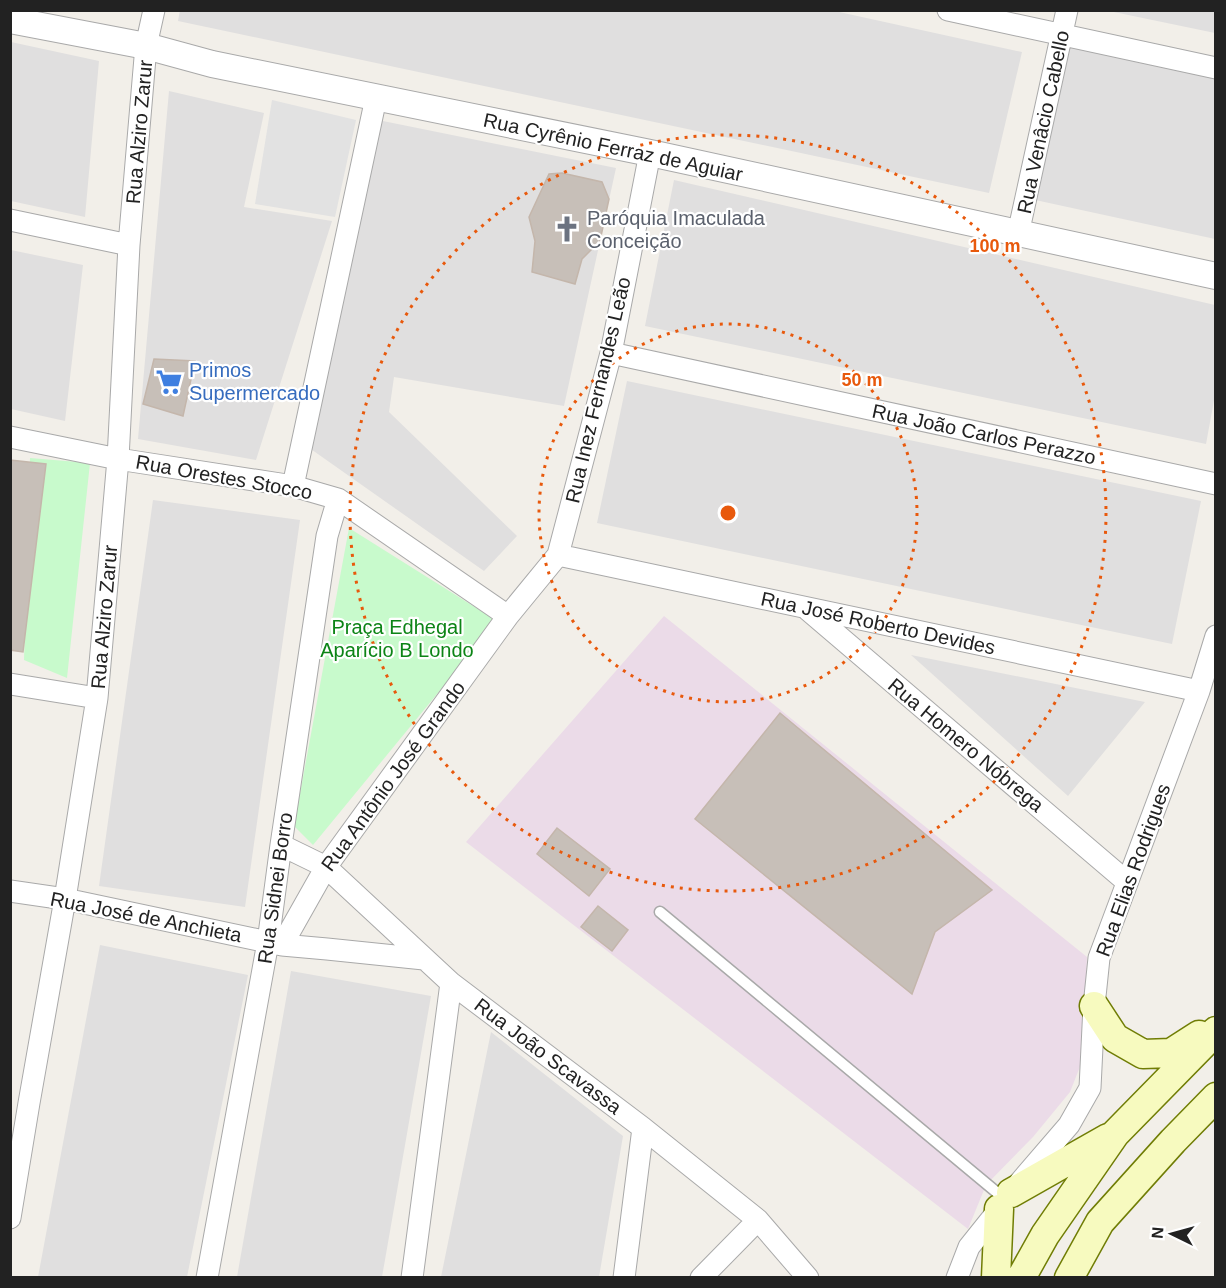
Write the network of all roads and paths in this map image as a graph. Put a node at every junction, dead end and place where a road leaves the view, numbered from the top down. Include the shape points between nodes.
1 (154, 10) edge
2 (948, 10) edge
3 (1067, 10) edge
4 (10, 20) edge
5 (1061, 35) junction
6 (146, 46) junction
7 (1215, 68) edge
8 (376, 98) junction
9 (650, 153) junction
10 (10, 220) edge
11 (1018, 234) junction
12 (129, 245) junction
13 (1215, 276) edge
14 (611, 353) junction
15 (10, 437) edge
16 (118, 459) junction
17 (1215, 484) edge
18 (293, 486) junction
19 (338, 499) junction
20 (558, 555) junction
21 (806, 608) junction
22 (508, 616) junction
23 (1215, 636) edge
24 (10, 684) edge
25 (1199, 691) junction
26 (97, 698) junction
27 (281, 845) junction
28 (326, 867) junction
29 (1127, 882) junction
30 (10, 891) edge
31 (65, 899) junction
32 (660, 912) dead end
33 (275, 944) junction
34 (424, 959) junction
35 (451, 983) junction
36 (1094, 1006) junction
37 (1215, 1024) edge
38 (1215, 1031) edge
39 (1215, 1097) edge
40 (20, 1102) edge
41 (643, 1128) junction
42 (1115, 1134) junction
43 (1006, 1201) junction
44 (10, 1218) edge
45 (758, 1220) junction
46 (801, 1275) edge
47 (207, 1278) edge
48 (412, 1278) edge
49 (624, 1278) edge
50 (701, 1278) edge
51 (957, 1278) edge
52 (996, 1278) edge
53 (1021, 1278) edge
54 (1069, 1278) edge

1 - 6 street, Rua Alziro Zarur
2 - 5 street
3 - 5 street, Rua Venâcio Cabello
4 - 6 street, Rua Cyrênio Ferraz de Aguiar
5 - 7 street
5 - 11 street, Rua Venâcio Cabello
6 - 8 street, Rua Cyrênio Ferraz de Aguiar
6 - 12 street, Rua Alziro Zarur
8 - 9 street, Rua Cyrênio Ferraz de Aguiar
8 - 18 street
9 - 11 street, Rua Cyrênio Ferraz de Aguiar
9 - 14 street, Rua Inez Fernandes Leão
10 - 12 street
11 - 13 street, Rua Cyrênio Ferraz de Aguiar
12 - 16 street, Rua Alziro Zarur
14 - 17 street, Rua João Carlos Perazzo
14 - 20 street, Rua Inez Fernandes Leão
15 - 16 street, Rua Orestes Stocco
16 - 18 street, Rua Orestes Stocco
16 - 26 street, Rua Alziro Zarur
18 - 19 street, Rua Orestes Stocco
19 - 22 street, Rua Orestes Stocco
19 - 27 street, Rua Sidnei Borro via 327,536
20 - 21 street, Rua José Roberto Devides
20 - 22 street, Rua Antônio José Grando
21 - 25 street, Rua José Roberto Devides
21 - 29 street, Rua Homero Nóbrega
22 - 28 street, Rua Antônio José Grando
23 - 25 street, Rua Elias Rodrigues
24 - 26 street
25 - 29 street, Rua Elias Rodrigues
26 - 31 street, Rua Alziro Zarur
27 - 28 street, Rua João Scavassa
27 - 33 street, Rua Sidnei Borro
28 - 33 street, Rua Antônio José Grando
28 - 34 street, Rua João Scavassa
29 - 36 street, Rua Elias Rodrigues via 1099,958
30 - 31 street, Rua José de Anchieta
31 - 33 street, Rua José de Anchieta
31 - 40 street, Rua Alziro Zarur
32 - 43 lane
33 - 34 street, Rua José de Anchieta
33 - 47 street, Rua Sidnei Borro
34 - 35 street, Rua João Scavassa
35 - 41 street, Rua João Scavassa
35 - 48 street
36 - 37 main road via 1115,1038 1143,1054 1171,1053
36 - 43 street, Rua Elias Rodrigues via 1089,1088 1069,1125
38 - 42 main road
39 - 54 main road via 1100,1222
40 - 44 street, Rua Alziro Zarur
41 - 45 street, Rua João Scavassa
41 - 49 street
42 - 43 main road
42 - 53 main road via 1045,1235
43 - 51 street, Rua Elias Rodrigues via 969,1247
43 - 52 main road
45 - 46 street, Rua João Scavassa
45 - 50 street

